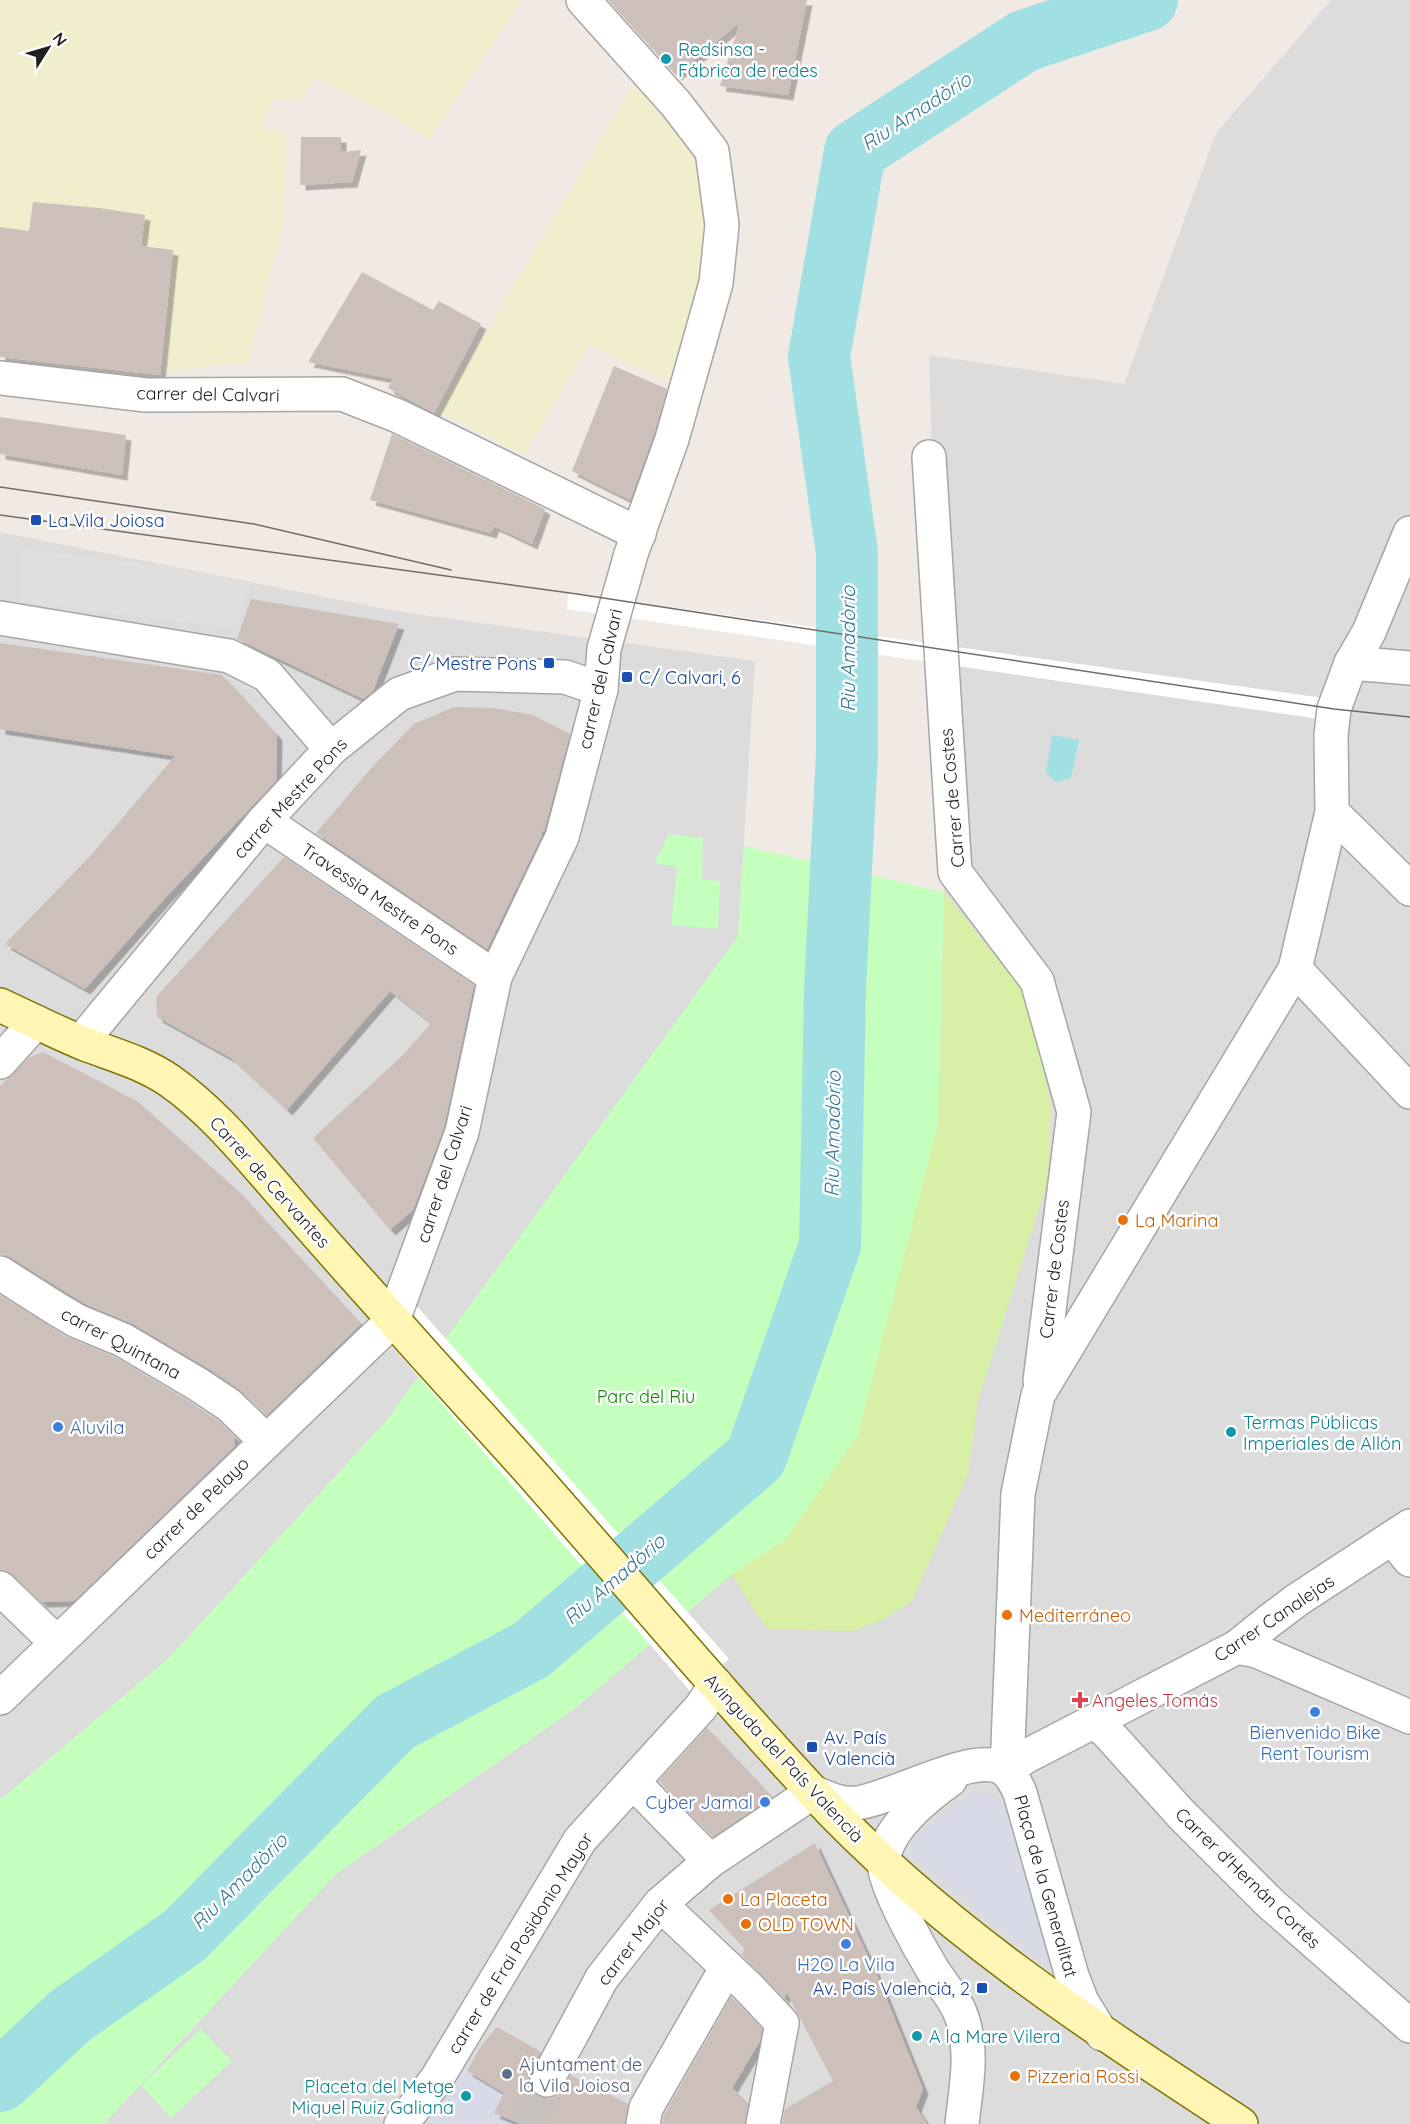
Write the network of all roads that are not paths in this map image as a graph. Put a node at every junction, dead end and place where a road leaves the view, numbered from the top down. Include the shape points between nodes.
1 (584, 0) edge
2 (0, 378) edge
3 (929, 457) dead end
4 (1410, 533) edge
5 (639, 534) junction
6 (0, 618) edge
7 (1351, 663) junction
8 (1410, 668) edge
9 (601, 689) junction
10 (331, 749) junction
11 (1332, 812) junction
12 (264, 821) junction
13 (1410, 889) edge
14 (1295, 969) junction
15 (495, 977) junction
16 (0, 1005) edge
17 (36, 1022) junction
18 (81, 1042) junction
19 (0, 1062) edge
20 (1410, 1092) edge
21 (0, 1273) edge
22 (393, 1320) junction
23 (1038, 1395) junction
24 (266, 1441) junction
25 (1404, 1541) edge
26 (0, 1588) edge
27 (56, 1642) junction
28 (1237, 1647) junction
29 (711, 1678) junction
30 (0, 1698) edge
31 (1410, 1717) edge
32 (1094, 1722) junction
33 (972, 1767) junction
34 (1007, 1770) junction
35 (634, 1782) junction
36 (813, 1792) junction
37 (710, 1861) junction
38 (884, 1864) junction
39 (660, 1904) junction
40 (727, 1967) junction
41 (1410, 2026) edge
42 (1102, 2034) junction
43 (547, 2080) tunnel mouth
44 (401, 2124) edge
45 (643, 2124) edge
46 (763, 2124) edge
47 (962, 2124) edge
48 (1241, 2124) edge

1 - 5 street via 712,151 722,225 716,283 672,439
2 - 5 street, carrer del Calvari via 146,395 342,394 398,416
3 - 23 street, Carrer de Costes via 955,872 1037,981 1074,1112
4 - 7 street via 1370,632
5 - 9 street, carrer del Calvari via 604,649
6 - 10 street via 229,656 267,675
7 - 8 street
7 - 11 street via 1334,709
9 - 10 street, carrer Mestre Pons via 565,676 455,674 399,694
9 - 15 street, carrer del Calvari via 562,837
10 - 12 street, carrer Mestre Pons
11 - 13 street
11 - 14 street
12 - 15 street, Travessia Mestre Pons
12 - 18 street, carrer Mestre Pons
14 - 20 street
14 - 23 street
15 - 22 street, carrer del Calvari via 462,1132
16 - 17 main road, Carrer de Cervantes
17 - 18 main road, Carrer de Cervantes
17 - 19 street
18 - 22 main road, Carrer de Cervantes via 140,1064 186,1093 248,1153
21 - 24 street, carrer Quintana via 69,1317 123,1340 199,1385 229,1405
22 - 24 street, carrer de Pelayo
22 - 29 main road, Avinguda del País Valencià
23 - 34 street, Carrer de Costes via 1018,1494
24 - 27 street, carrer de Pelayo
25 - 28 street, Carrer Canalejas via 1297,1600
26 - 27 street
27 - 30 street, carrer de Pelayo
28 - 31 street via 1257,1651
28 - 32 street, Carrer Canalejas
29 - 35 street, carrer de Frai Posidonio Mayor via 701,1707
29 - 36 main road, Avinguda del País Valencià
32 - 34 street, Carrer Canalejas
32 - 41 street, Carrer d'Hernán Cortés via 1271,1904
33 - 34 street via 995,1764
33 - 36 street via 858,1803 838,1802
33 - 38 street via 938,1788 911,1813 892,1834
34 - 42 street, Plaça de la Generalitat via 1024,1804 1071,1976
35 - 37 street
35 - 44 street, carrer de Frai Posidonio Mayor via 580,1840 436,2080
36 - 37 street, carrer Major
36 - 38 main road, Avinguda del País Valencià
37 - 39 street, carrer Major
38 - 42 main road, Avinguda del País Valencià via 964,1932
38 - 47 street via 903,1915 964,2026 969,2055
39 - 40 street
39 - 43 street, carrer Major via 602,1978
40 - 45 street via 646,2108
40 - 46 street via 782,2023
42 - 48 main road, Avinguda del País Valencià

